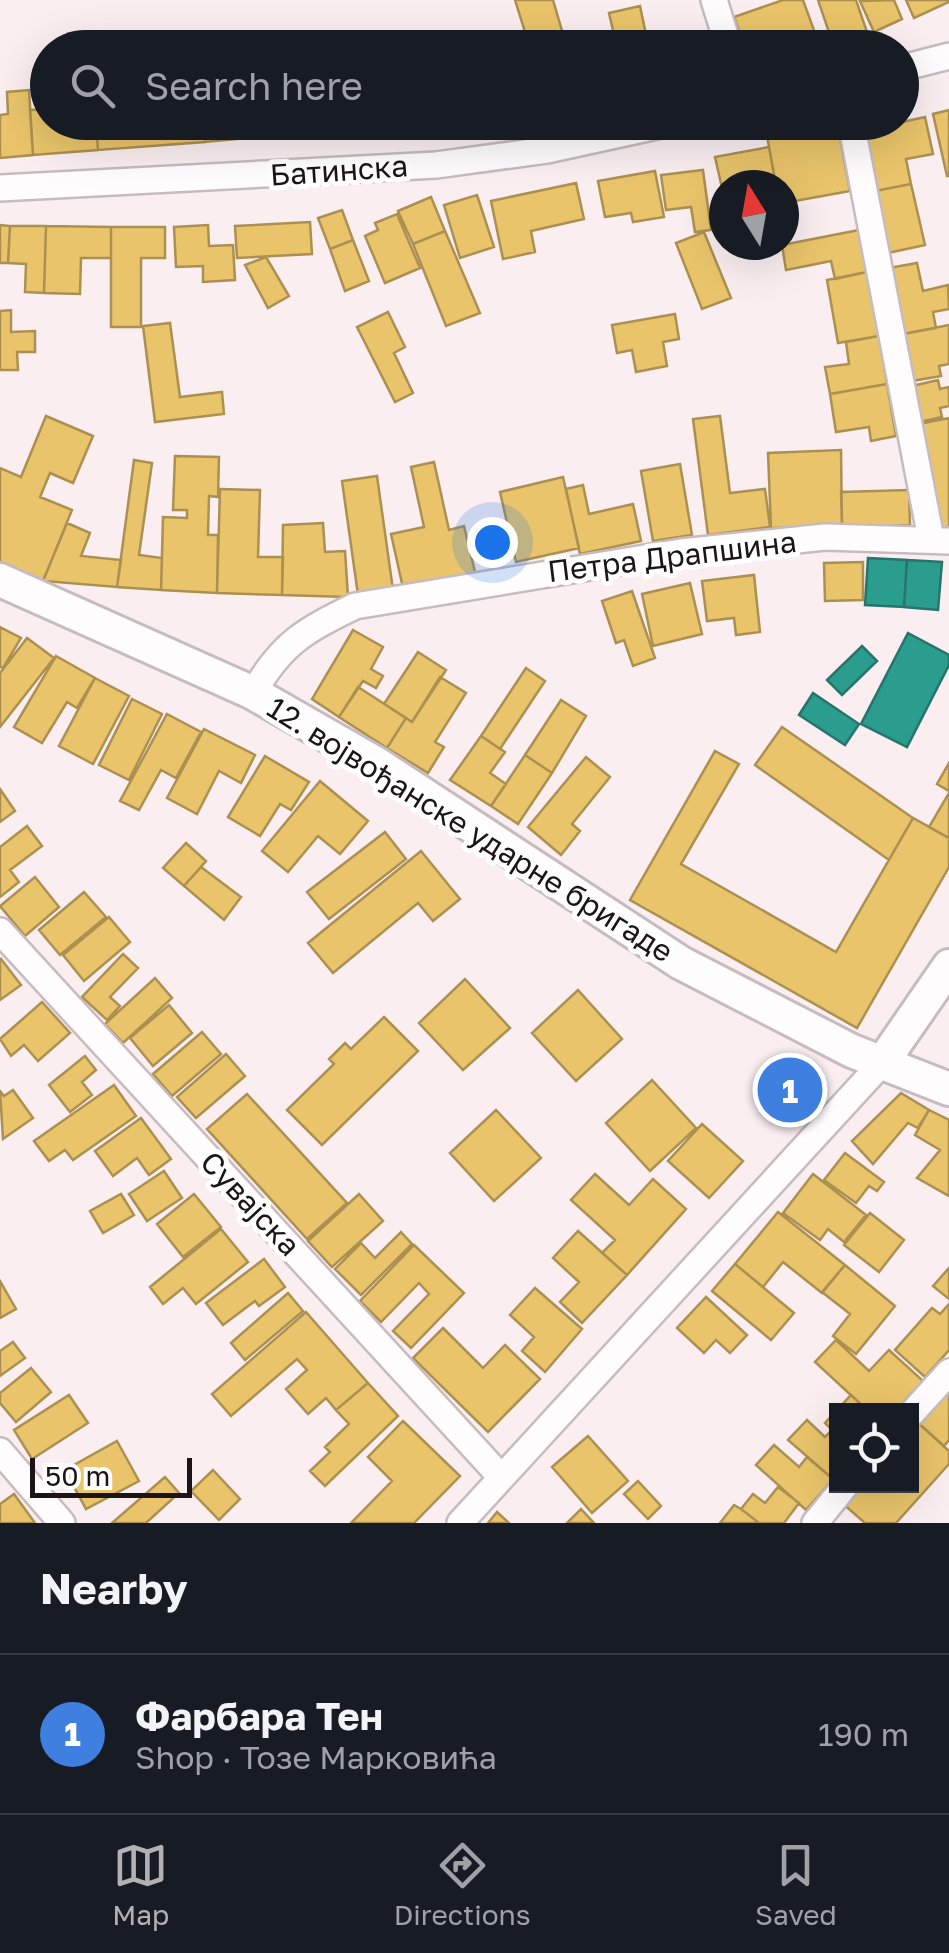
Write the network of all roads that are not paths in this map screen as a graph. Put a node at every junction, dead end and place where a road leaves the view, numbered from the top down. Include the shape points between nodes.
1 (714, 0) edge
2 (723, 30) edge
3 (949, 56) edge
4 (919, 64) edge
5 (592, 140) edge
6 (854, 140) edge
7 (0, 188) edge
8 (940, 540) edge
9 (0, 580) edge
10 (253, 693) junction
11 (0, 931) edge
12 (949, 966) edge
13 (882, 1062) junction
14 (949, 1089) edge
15 (949, 1372) edge
16 (919, 1405) edge
17 (0, 1452) edge
18 (500, 1477) junction
19 (840, 1493) edge
20 (825, 1518) edge
21 (62, 1523) edge
22 (460, 1523) edge

1 - 2 street
3 - 4 street
5 - 7 street, Батинска via 436,165
6 - 8 street
8 - 10 street, Петра Драпшина via 825,537 681,552 355,606 310,628 274,657
9 - 10 main road, 12. војвођанске ударне бригаде
10 - 13 main road, 12. војвођанске ударне бригаде via 377,764 681,963
11 - 18 street, Сувајска
12 - 13 main road
13 - 14 main road, 12. војвођанске ударне бригаде
13 - 18 street
15 - 16 street
17 - 21 street
18 - 22 street
19 - 20 street

